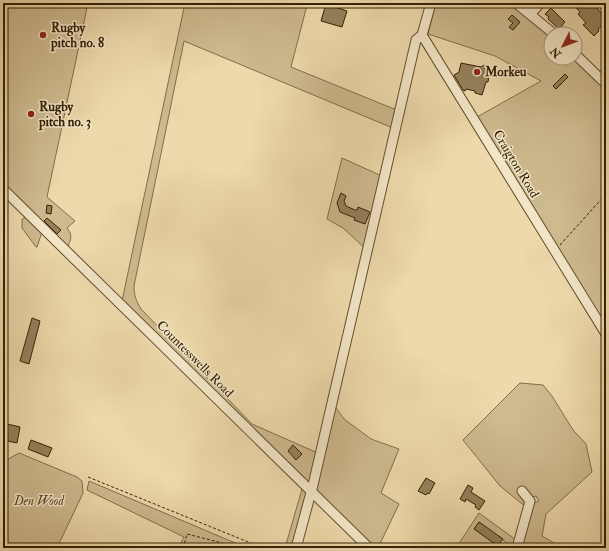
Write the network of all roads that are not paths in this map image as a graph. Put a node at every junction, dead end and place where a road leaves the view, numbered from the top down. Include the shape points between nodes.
1 (431, 3) edge
2 (516, 3) edge
3 (540, 3) edge
4 (531, 14) junction
5 (545, 26) edge
6 (422, 35) junction
7 (583, 62) edge
8 (606, 84) edge
9 (3, 189) edge
10 (606, 334) edge
11 (310, 491) junction
12 (522, 491) dead end
13 (296, 548) edge
14 (369, 548) edge
15 (517, 548) edge

1 - 6 street
2 - 4 street
3 - 4 street
4 - 5 street
6 - 10 street, Craigton Road
6 - 11 street via 416,40
7 - 8 street
9 - 11 street, Countesswells Road
11 - 13 street
11 - 14 street, Countesswells Road
12 - 15 street via 533,500

